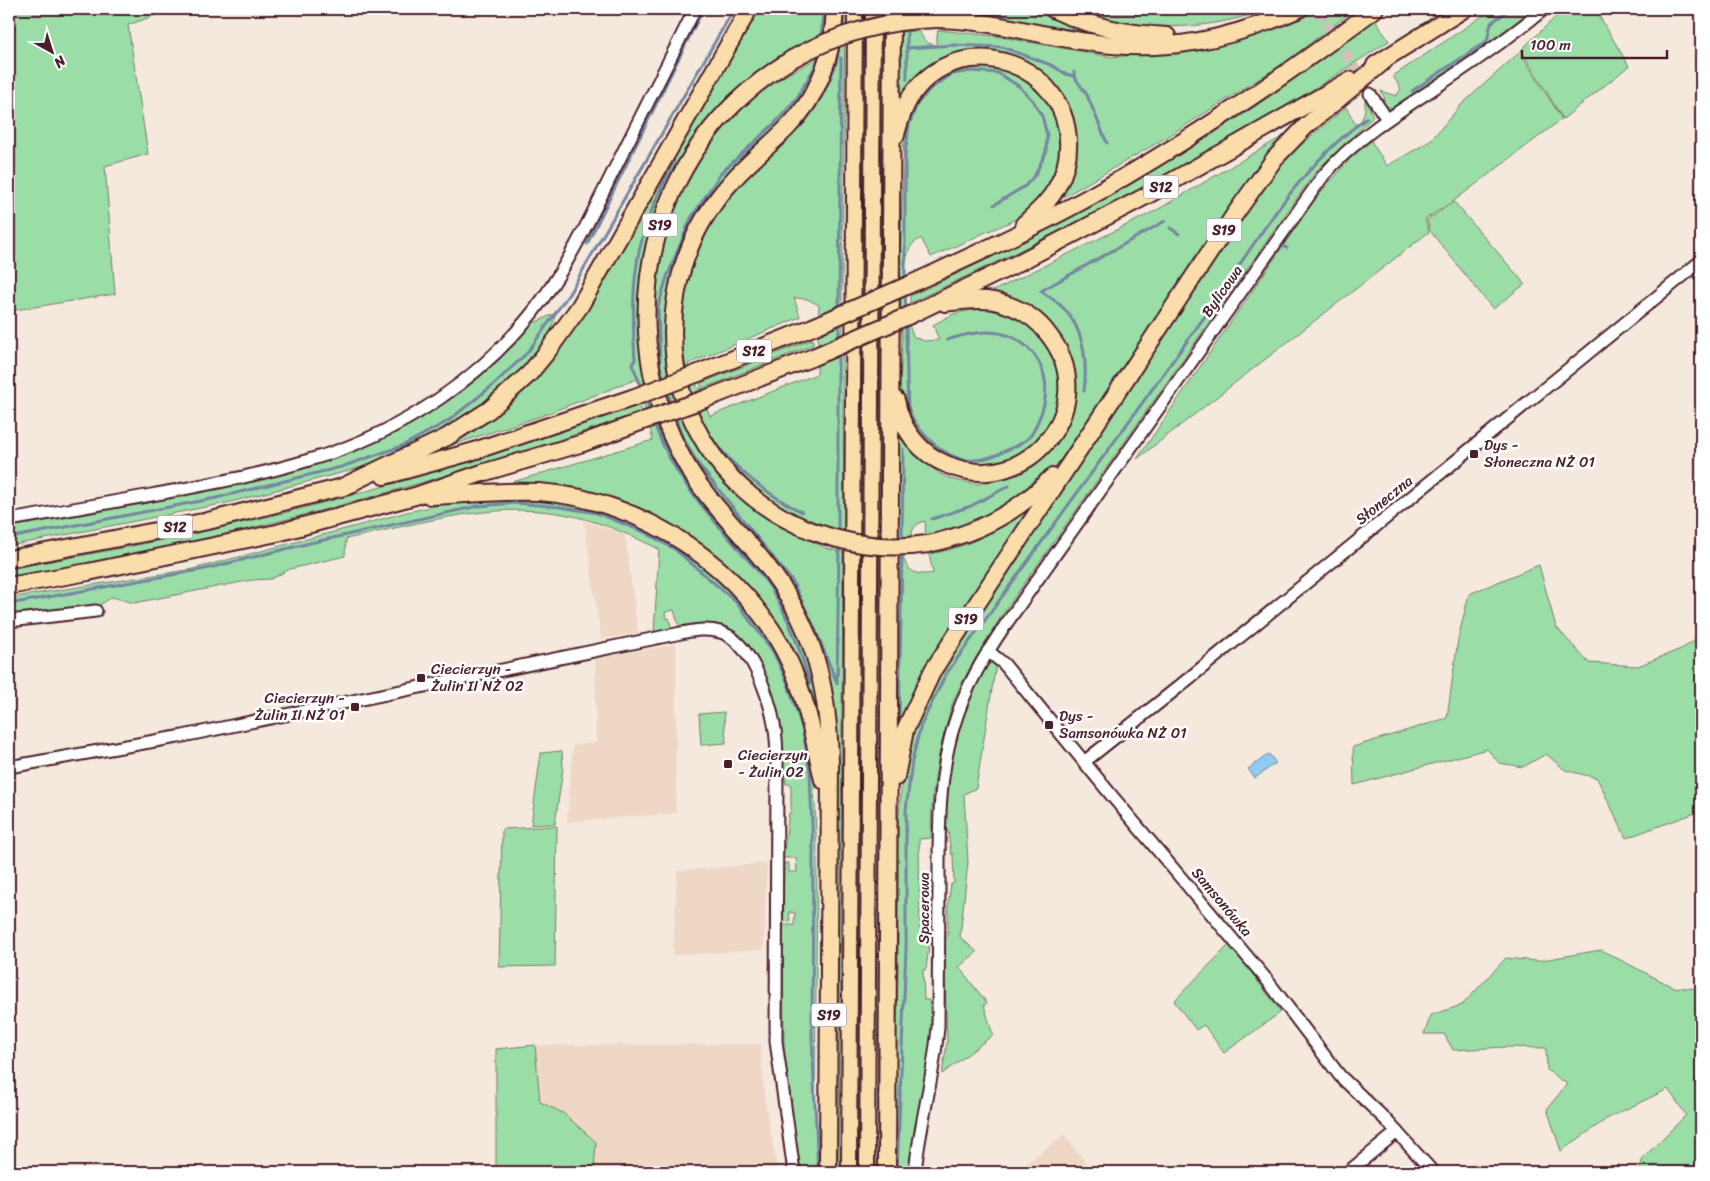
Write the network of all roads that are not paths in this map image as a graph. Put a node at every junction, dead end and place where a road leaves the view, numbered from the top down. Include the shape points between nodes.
1 (695, 9) edge
2 (749, 9) edge
3 (834, 9) edge
4 (855, 9) edge
5 (873, 9) edge
6 (892, 9) edge
7 (1053, 9) edge
8 (1298, 9) edge
9 (1375, 9) edge
10 (1464, 9) edge
11 (1544, 9) edge
12 (1217, 37) junction
13 (1384, 60) junction
14 (1370, 94) tunnel mouth
15 (1387, 120) junction
16 (891, 157) junction
17 (1010, 237) junction
18 (1701, 261) edge
19 (933, 304) junction
20 (890, 373) junction
21 (1095, 425) junction
22 (340, 488) junction
23 (415, 496) junction
24 (9, 520) edge
25 (9, 560) edge
26 (9, 586) edge
27 (96, 611) dead end
28 (9, 621) edge
29 (988, 651) junction
30 (1084, 762) junction
31 (9, 767) edge
32 (830, 810) junction
33 (888, 834) junction
34 (1397, 1132) junction
35 (794, 1172) edge
36 (828, 1172) edge
37 (849, 1172) edge
38 (867, 1172) edge
39 (887, 1172) edge
40 (915, 1172) edge
41 (1348, 1172) edge
42 (1432, 1172) edge

1 - 24 street via 578,241 541,301 514,334 459,384 398,424 311,460 187,488
2 - 22 highway via 580,306 547,352 510,393 469,425
3 - 21 highway, bridge via 829,55 813,96 794,121 716,200 698,228 680,274 673,323 674,358 683,396 711,453 752,498 780,517 844,541 893,547 928,544 960,536 1000,518 1023,504 1054,475
4 - 37 main road
5 - 38 main road
6 - 16 highway
7 - 12 highway via 1084,21 1136,34
8 - 12 highway
9 - 17 highway, S12 via 1251,98 1167,151 1107,187
10 - 13 highway, S12
11 - 15 street, Bylicowa via 1495,47
12 - 32 highway, S19, bridge via 1197,43 1120,46 985,22 938,19 899,22 853,32 819,45 762,79 726,111 704,138 680,177 660,223 650,263 646,333 650,370 665,421 680,454 706,495 783,588 812,646 822,678 828,716
13 - 19 highway, S12 via 1146,196
13 - 21 highway, S19 via 1306,126 1275,158
14 - 15 street
15 - 29 street, Bylicowa via 1343,154 1309,193
16 - 17 highway via 907,103 917,87 941,69 953,63 985,58 1011,63 1036,78 1046,86 1062,113 1067,130 1067,159 1051,197
16 - 20 highway
17 - 22 highway, S12, bridge via 813,327 632,398 472,452
18 - 30 street, Słoneczna
19 - 20 highway via 993,301 1018,309 1040,324 1058,348 1066,374 1065,409 1054,433 1034,455 1006,469 985,472 955,468 932,457 911,436 899,414
19 - 23 highway, S12, bridge via 811,358 705,399 583,443
20 - 33 highway
21 - 33 highway, S19 via 933,670 905,730
22 - 25 highway, S12 via 208,521
23 - 26 highway, S12 via 277,533
23 - 32 highway via 509,492 567,496 599,503 656,526 693,548 738,587 790,663 811,724
27 - 28 street
29 - 30 street, Samsonówka via 1004,664
29 - 40 street, Spacerowa via 956,716 942,779 938,1027
30 - 34 street, Samsonówka via 1267,980 1340,1076
31 - 35 street via 184,736 686,632 710,630 727,634 742,647 758,676 770,704 776,734 776,1033
32 - 36 highway, S19
33 - 39 highway, S19
34 - 41 street
34 - 42 street, Samsonówka

